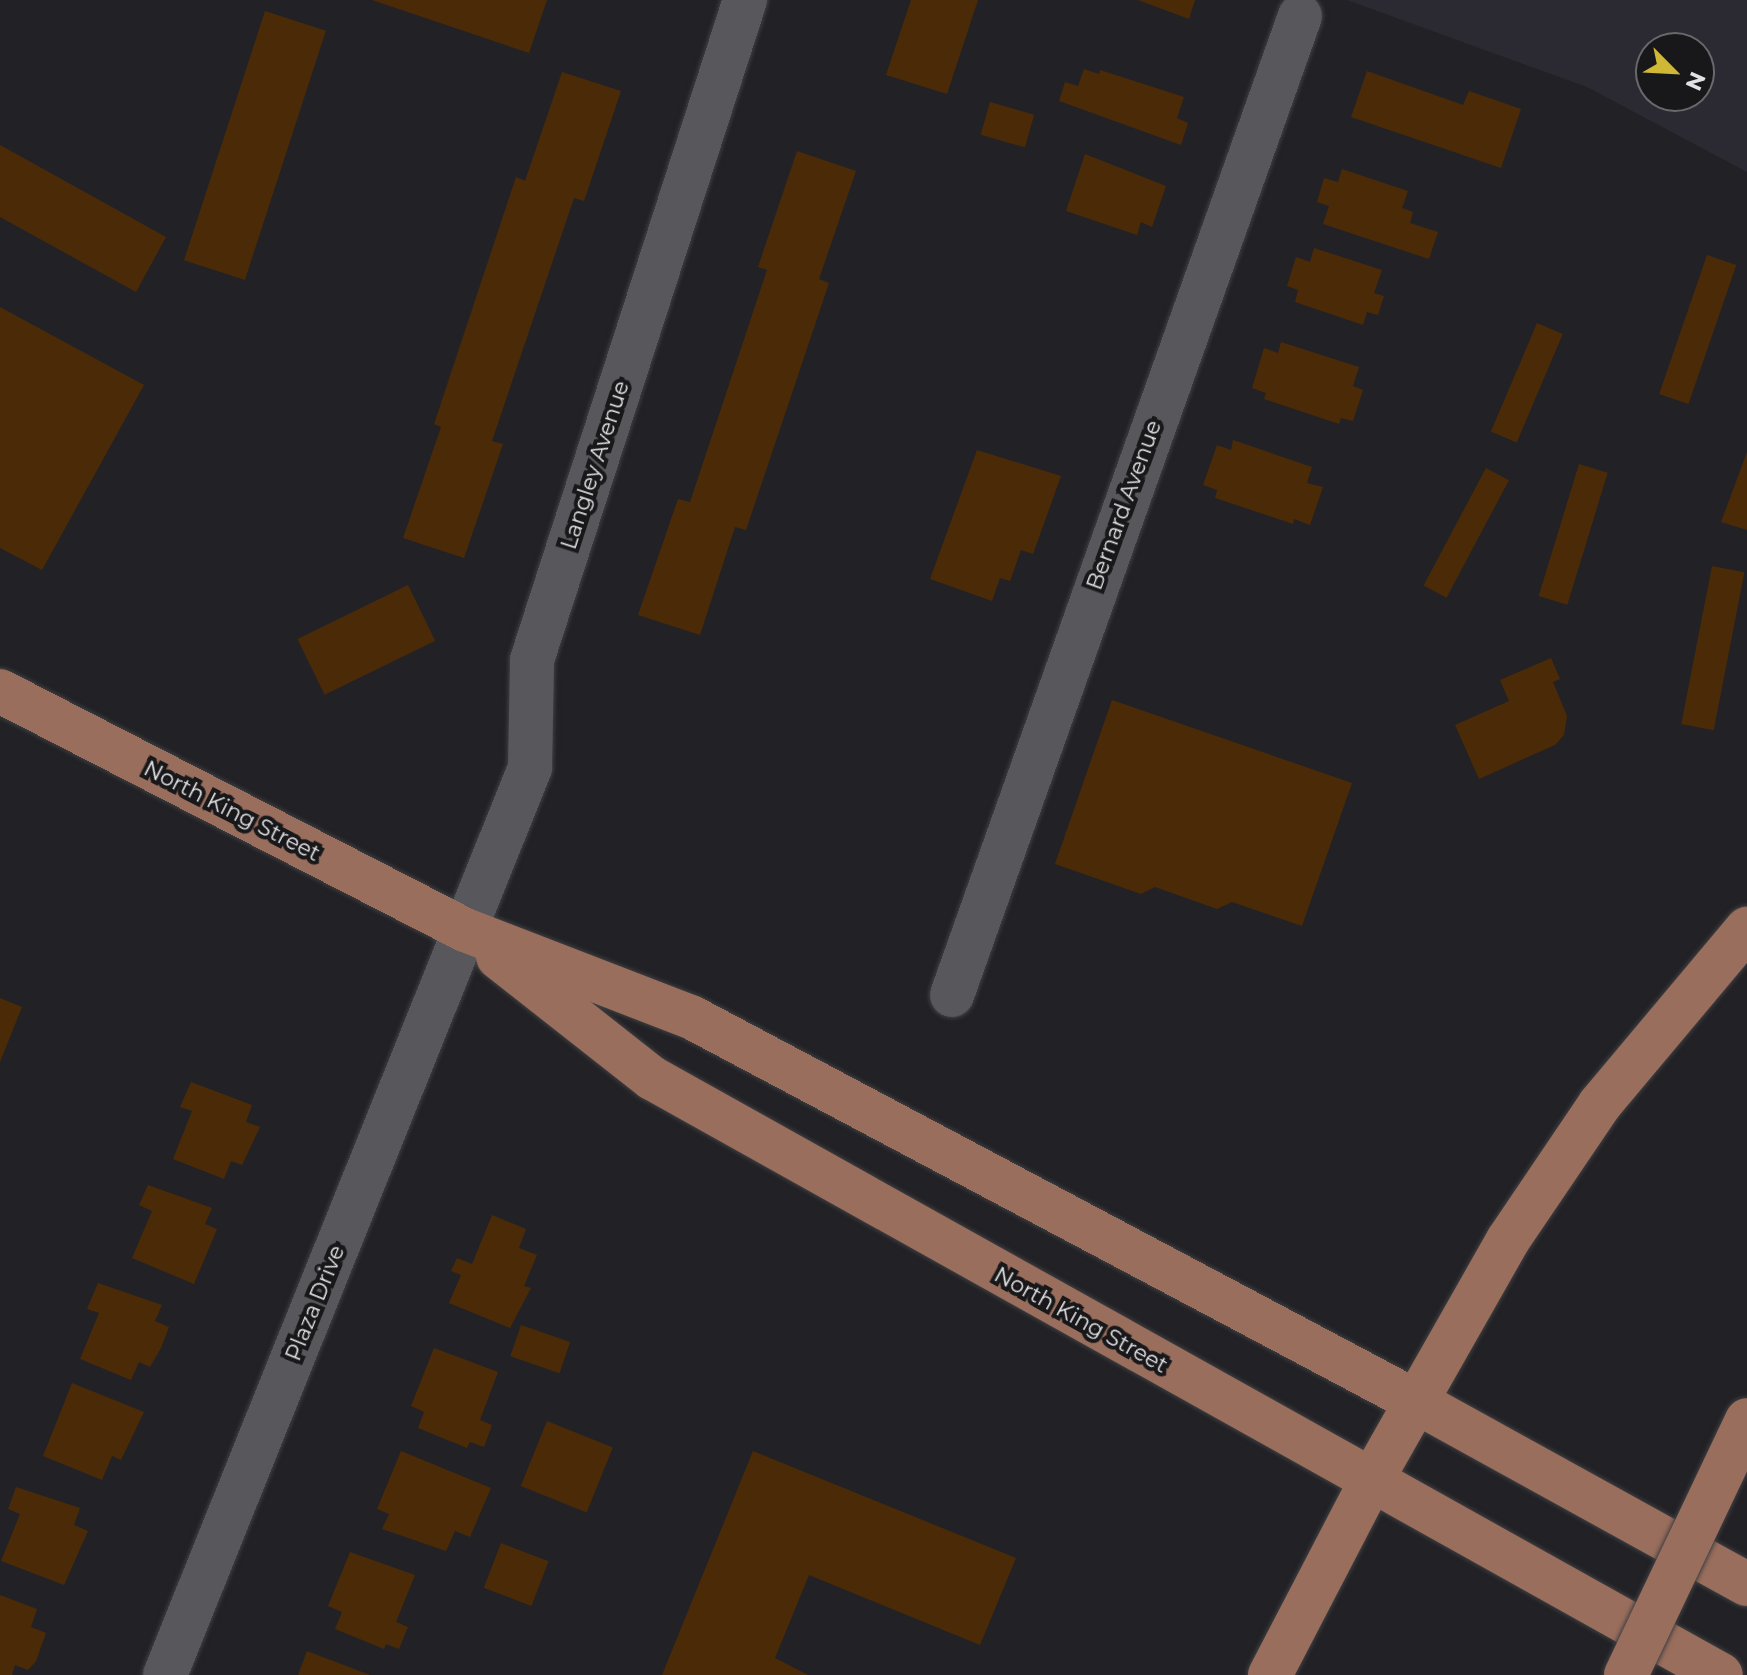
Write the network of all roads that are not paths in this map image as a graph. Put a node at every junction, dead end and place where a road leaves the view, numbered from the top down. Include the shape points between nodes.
1 (745, 0) edge
2 (1300, 16) dead end
3 (0, 691) edge
4 (1747, 929) edge
5 (465, 930) junction
6 (952, 995) dead end
7 (1415, 1401) junction
8 (1747, 1420) edge
9 (1370, 1483) junction
10 (1747, 1584) edge
11 (165, 1675) edge
12 (1270, 1675) edge
13 (1626, 1675) edge
14 (1721, 1675) edge

1 - 5 street, Langley Avenue via 532,660 530,768
2 - 6 street, Bernard Avenue
3 - 5 main road, North King Street
4 - 7 main road via 1600,1104 1508,1240
5 - 7 main road, North King Street via 691,1017
5 - 9 main road, North King Street via 652,1078
5 - 11 street, Plaza Drive
7 - 9 main road
7 - 10 main road, North King Street
8 - 13 main road, bridge
9 - 12 main road
9 - 14 main road, North King Street

